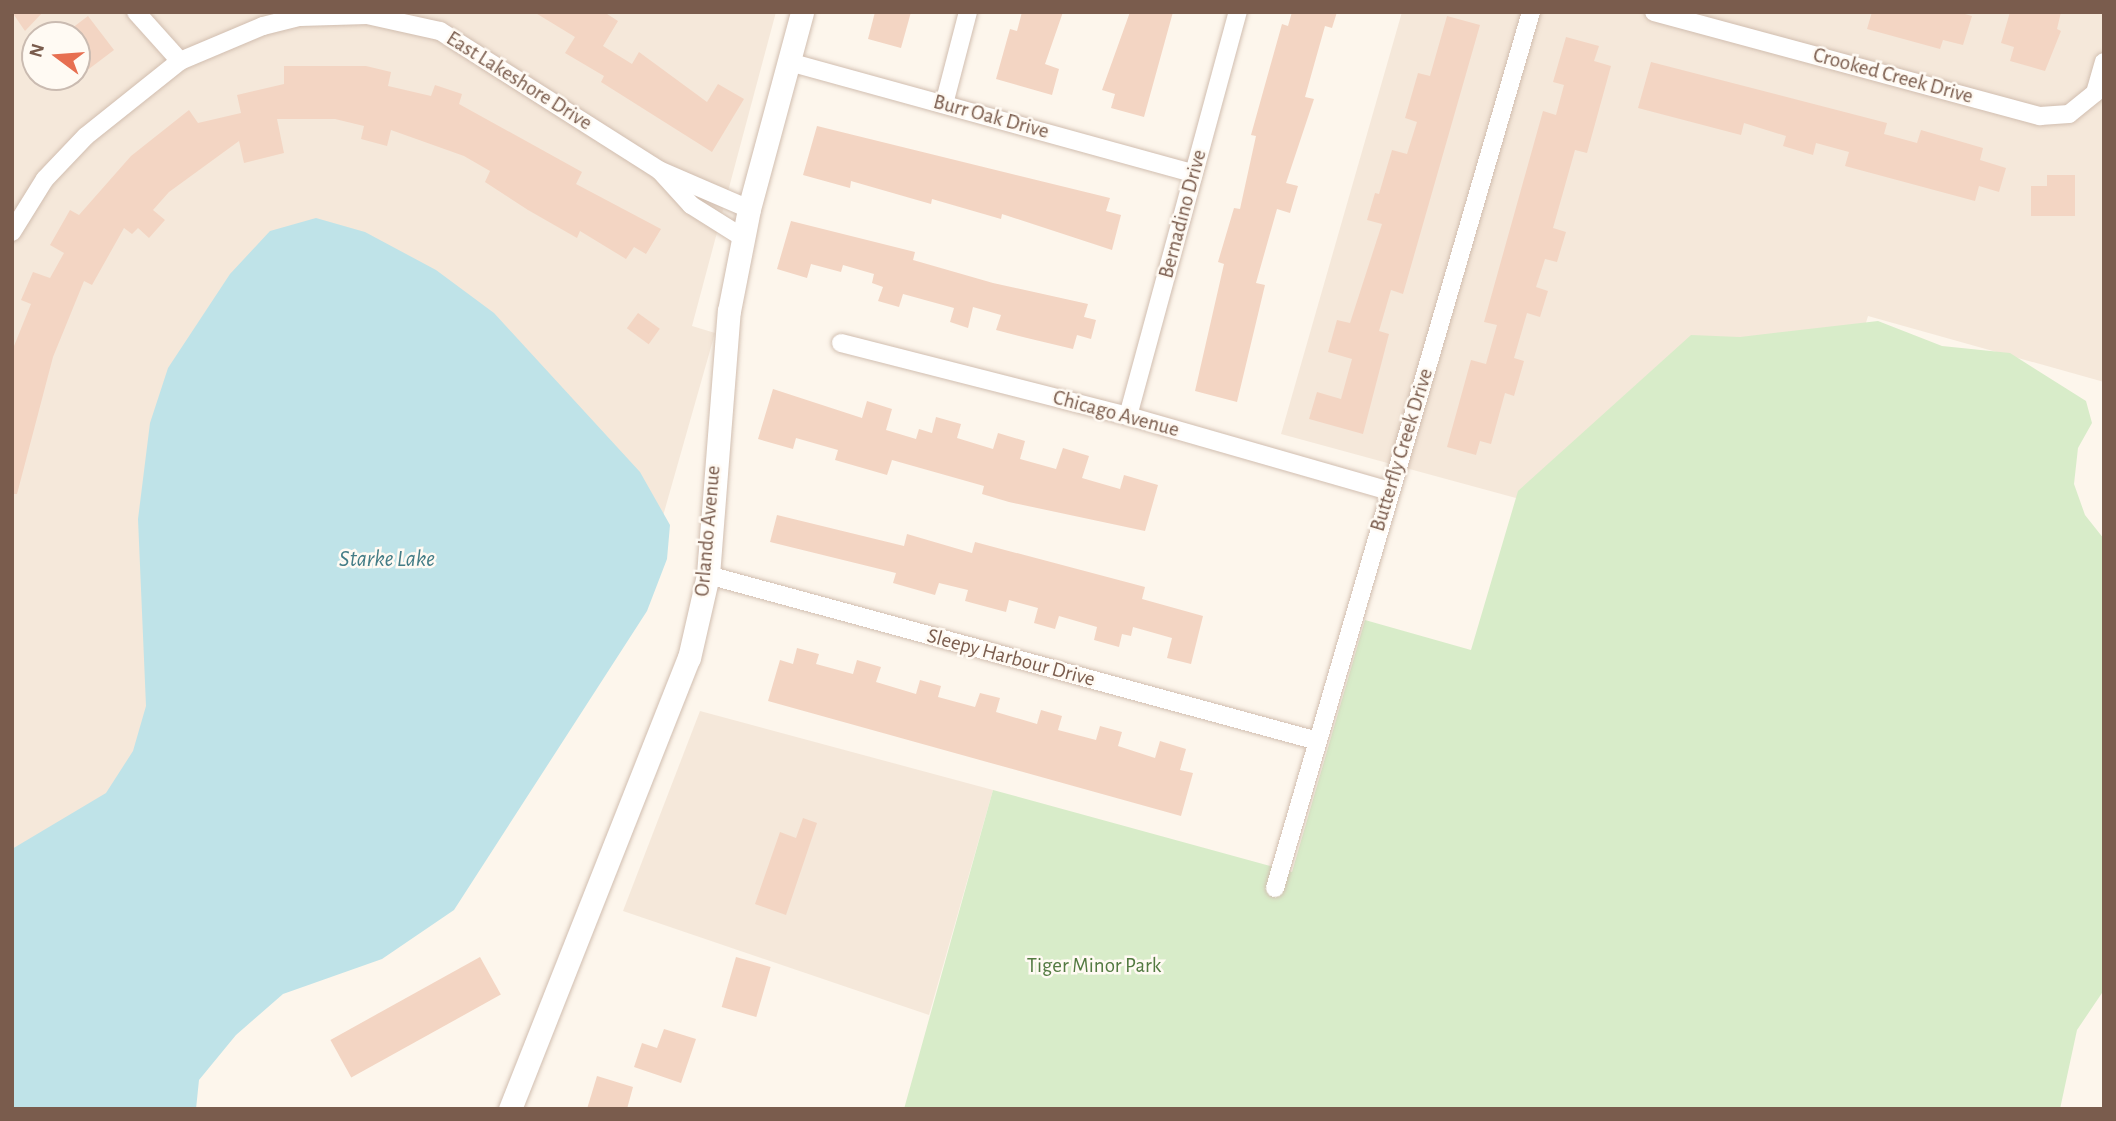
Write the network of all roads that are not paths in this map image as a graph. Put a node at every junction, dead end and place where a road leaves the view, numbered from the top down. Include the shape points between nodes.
1 (136, 12) edge
2 (802, 12) edge
3 (968, 12) edge
4 (1238, 12) edge
5 (1531, 12) edge
6 (1654, 12) edge
7 (180, 61) junction
8 (789, 62) junction
9 (2104, 62) edge
10 (944, 104) junction
11 (659, 170) junction
12 (1193, 173) junction
13 (749, 209) junction
14 (15, 220) edge
15 (742, 237) junction
16 (841, 343) dead end
17 (1128, 416) junction
18 (1390, 491) junction
19 (708, 575) junction
20 (1314, 740) junction
21 (1275, 888) dead end
22 (510, 1109) edge

1 - 7 street
2 - 8 street, Orlando Avenue
3 - 10 street
4 - 12 street, Bernadino Drive
5 - 18 street, Butterfly Creek Drive
6 - 9 street, Crooked Creek Drive via 2040,116 2069,114 2095,93
7 - 11 street, East Lakeshore Drive via 263,26 300,18 368,15 440,31
7 - 14 street, East Lakeshore Drive via 86,136 45,179
8 - 10 street, Burr Oak Drive
8 - 13 street, Orlando Avenue
10 - 12 street, Burr Oak Drive
11 - 13 street, East Lakeshore Drive
11 - 15 street, East Lakeshore Drive via 691,205
12 - 17 street, Bernadino Drive
13 - 15 street, Orlando Avenue
15 - 19 street, Orlando Avenue via 720,380
16 - 17 street, Chicago Avenue
17 - 18 street, Chicago Avenue
18 - 20 street, Butterfly Creek Drive
19 - 20 street, Sleepy Harbour Drive
19 - 22 street, Orlando Avenue via 689,658 663,731
20 - 21 street, Butterfly Creek Drive

